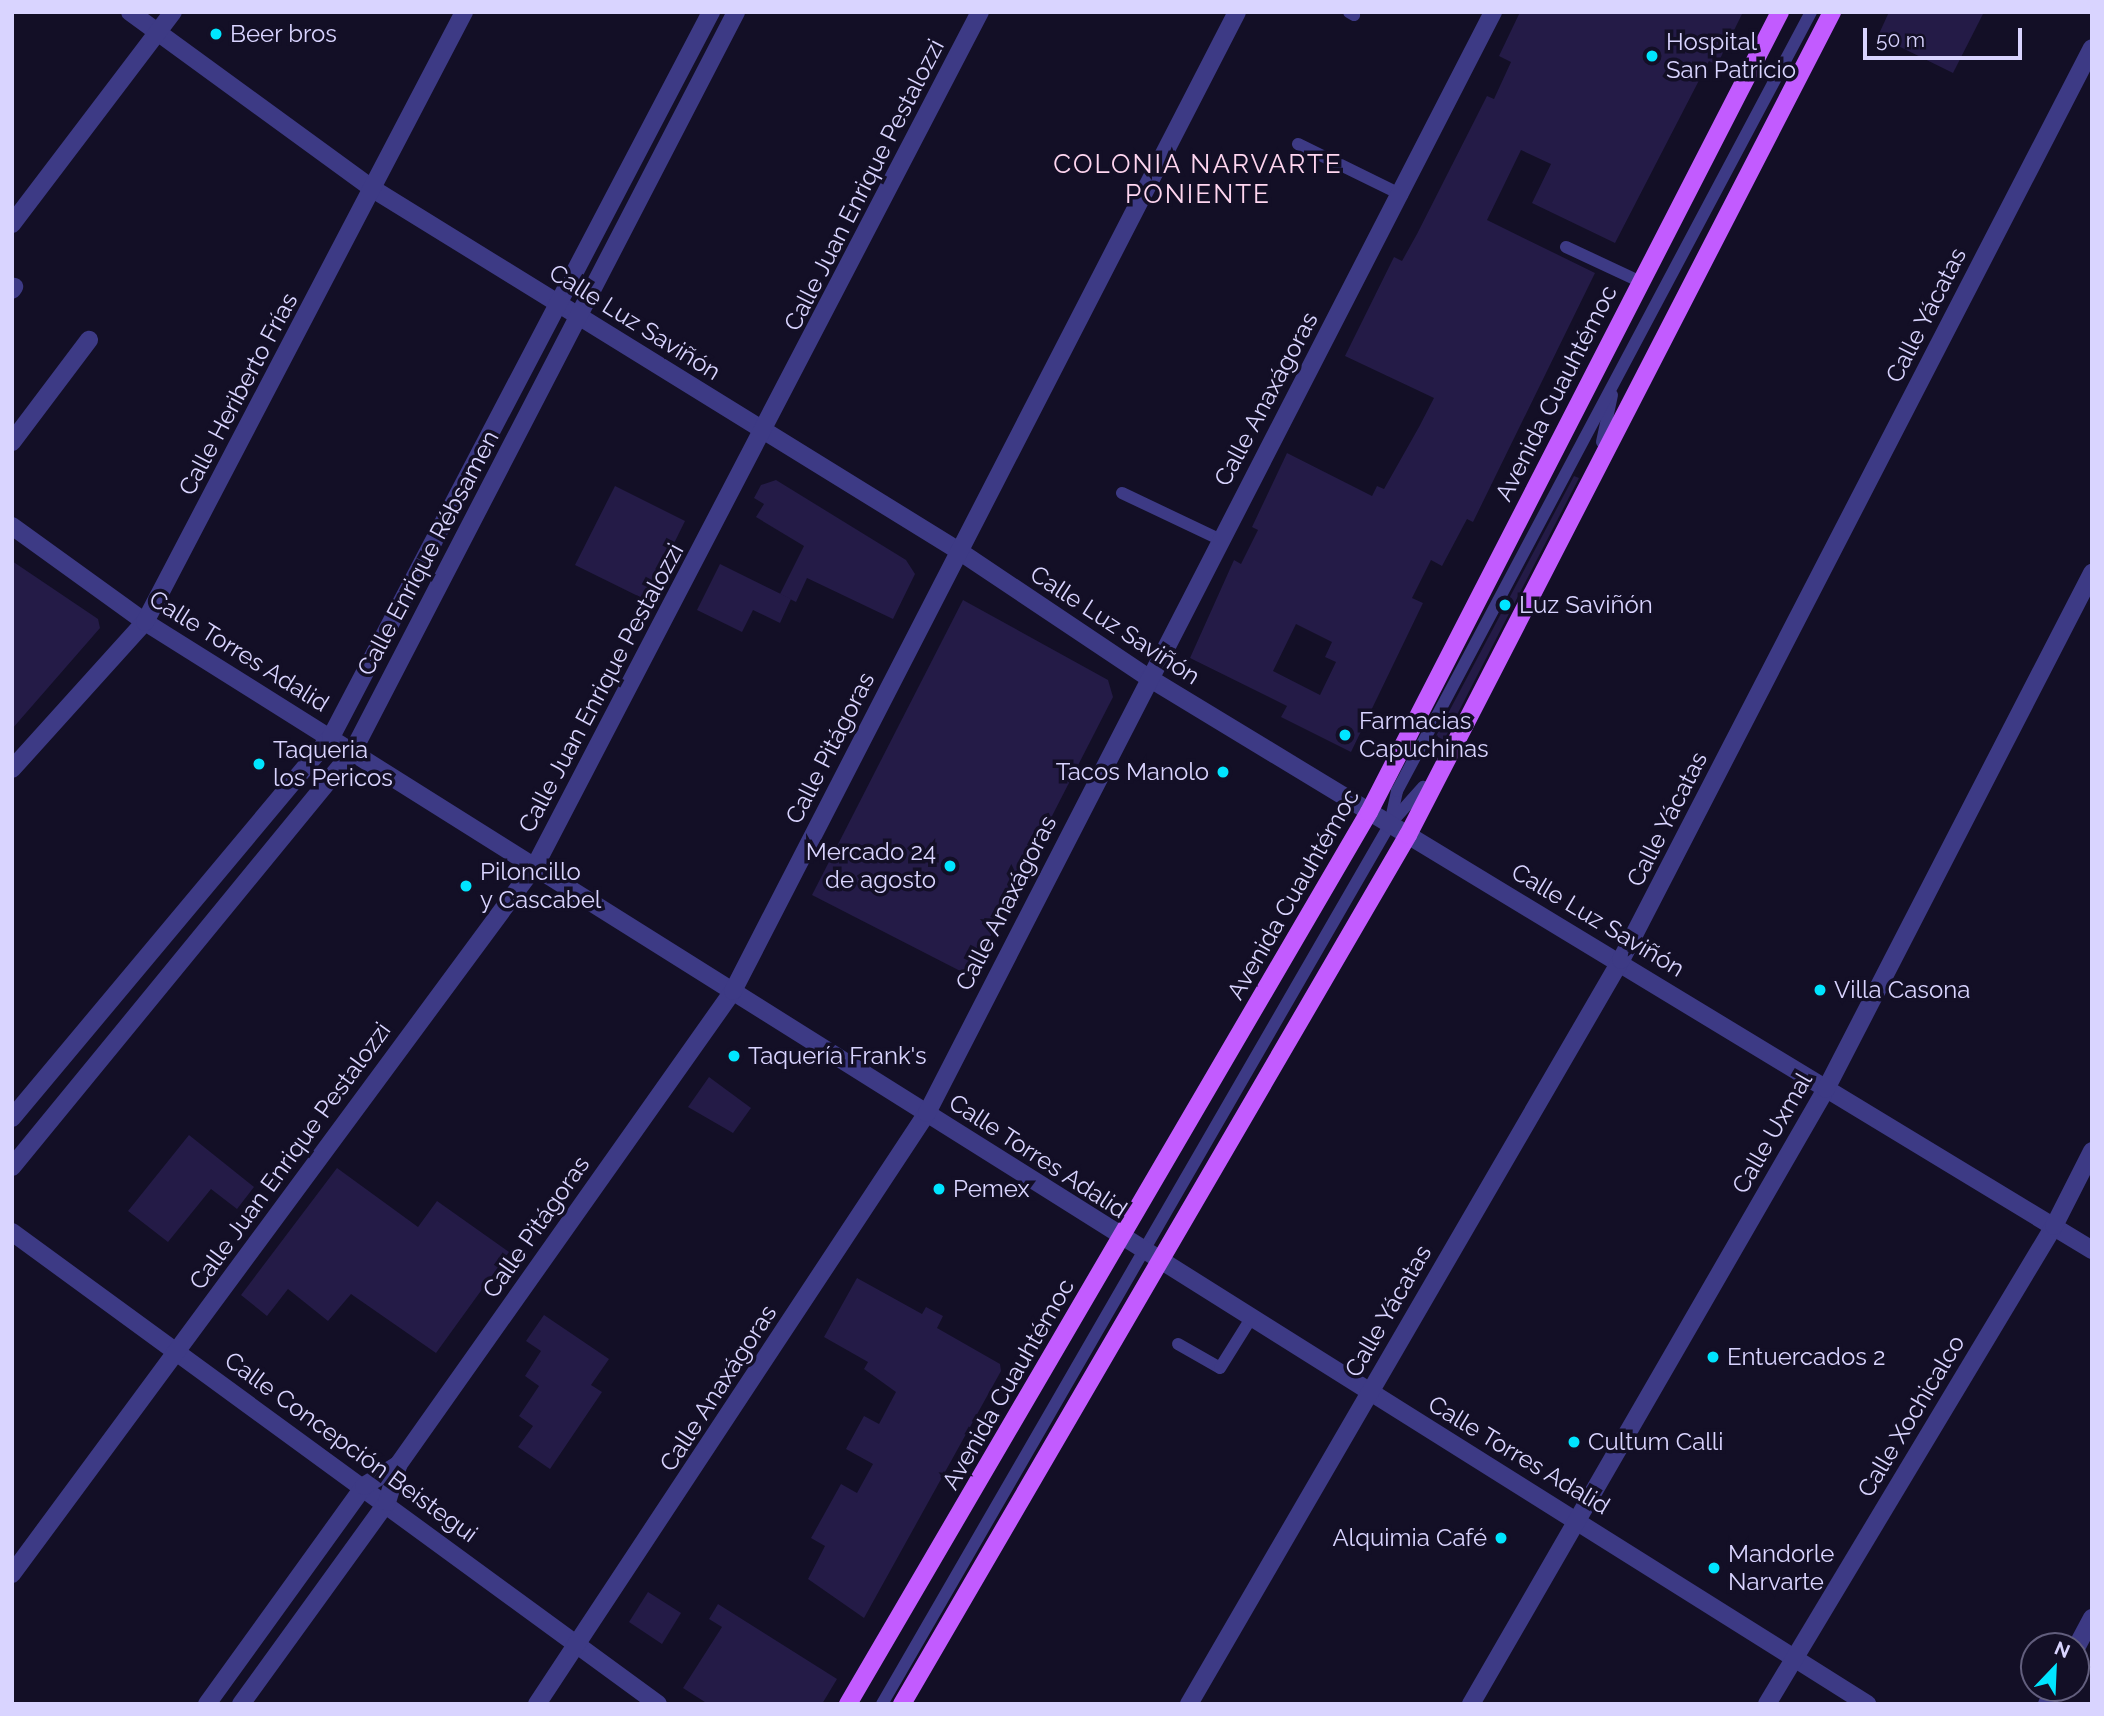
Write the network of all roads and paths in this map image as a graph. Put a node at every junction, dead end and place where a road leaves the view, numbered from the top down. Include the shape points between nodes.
1 (130, 12) edge
2 (173, 12) edge
3 (464, 12) edge
4 (711, 12) edge
5 (736, 12) edge
6 (980, 12) edge
7 (1237, 12) edge
8 (1493, 12) edge
9 (1780, 12) edge
10 (1811, 12) edge
11 (1832, 12) edge
12 (158, 32) junction
13 (2092, 48) edge
14 (1298, 144) dead end
15 (373, 189) junction
16 (1402, 195) junction
17 (12, 224) edge
18 (1566, 247) dead end
19 (1641, 282) junction
20 (561, 306) junction
21 (579, 317) junction
22 (89, 340) dead end
23 (1612, 395) junction
24 (765, 431) junction
25 (12, 442) edge
26 (1122, 492) dead end
27 (12, 526) edge
28 (1219, 539) junction
29 (959, 551) junction
30 (2092, 573) edge
31 (145, 622) junction
32 (1149, 678) junction
33 (331, 737) junction
34 (353, 751) junction
35 (12, 769) edge
36 (1369, 812) junction
37 (1390, 824) junction
38 (1408, 835) junction
39 (534, 866) junction
40 (1621, 960) junction
41 (143, 962) junction
42 (166, 979) junction
43 (733, 991) junction
44 (1826, 1089) junction
45 (32, 1094) junction
46 (56, 1113) junction
47 (927, 1113) junction
48 (12, 1118) edge
49 (2092, 1151) edge
50 (12, 1167) edge
51 (2054, 1226) junction
52 (12, 1232) edge
53 (1121, 1239) junction
54 (2092, 1250) edge
55 (1153, 1257) junction
56 (1250, 1320) junction
57 (1178, 1344) dead end
58 (177, 1351) junction
59 (1368, 1394) junction
60 (398, 1465) junction
61 (364, 1486) junction
62 (387, 1503) junction
63 (1578, 1518) junction
64 (12, 1574) edge
65 (579, 1646) junction
66 (1796, 1657) junction
67 (207, 1704) edge
68 (242, 1704) edge
69 (537, 1704) edge
70 (658, 1704) edge
71 (848, 1704) edge
72 (882, 1704) edge
73 (902, 1704) edge
74 (1189, 1704) edge
75 (1471, 1704) edge
76 (1767, 1704) edge
77 (1867, 1704) edge

1 - 12 street, Calle Luz Saviñón
2 - 12 street
3 - 15 street, Calle Heriberto Frías
4 - 20 street, Calle Enrique Rébsamen
5 - 21 street, Calle Enrique Rébsamen
6 - 24 street, Calle Juan Enrique Pestalozzi
7 - 29 street, Calle Pitágoras
8 - 16 street, Calle Anaxágoras
9 - 19 main road, Avenida Cuauhtémoc
10 - 23 lane
11 - 38 main road
12 - 15 street, Calle Luz Saviñón
12 - 17 street
13 - 40 street, Calle Yácatas
14 - 16 lane
15 - 20 street, Calle Luz Saviñón
15 - 31 street, Calle Heriberto Frías
16 - 28 street, Calle Anaxágoras
18 - 19 lane
19 - 36 main road, Avenida Cuauhtémoc
20 - 21 street, Calle Luz Saviñón
20 - 33 street, Calle Enrique Rébsamen
21 - 24 street, Calle Luz Saviñón
21 - 34 street, Calle Enrique Rébsamen
22 - 25 street
23 - 37 lane via 1590,419 1397,791
23 - 37 lane via 1608,430 1583,479 1415,802
24 - 29 street, Calle Luz Saviñón
24 - 39 street, Calle Juan Enrique Pestalozzi
26 - 28 lane
27 - 31 street, Calle Torres Adalid
28 - 32 street, Calle Anaxágoras
29 - 32 street, Calle Luz Saviñón
29 - 43 street, Calle Pitágoras
30 - 44 street, Calle Uxmal
31 - 33 street, Calle Torres Adalid
31 - 35 street, Calle Heriberto Frías
32 - 36 street, Calle Luz Saviñón
32 - 47 street, Calle Anaxágoras
33 - 34 street, Calle Torres Adalid
33 - 41 street, Calle Enrique Rébsamen
34 - 39 street, Calle Torres Adalid
34 - 42 street, Calle Enrique Rébsamen
36 - 37 street, Calle Luz Saviñón
36 - 53 main road, Avenida Cuauhtémoc
37 - 38 street, Calle Luz Saviñón
37 - 55 lane
38 - 40 street, Calle Luz Saviñón
38 - 55 main road
39 - 43 street, Calle Torres Adalid
39 - 58 street, Calle Juan Enrique Pestalozzi
40 - 44 street, Calle Luz Saviñón
40 - 59 street, Calle Yácatas
41 - 42 street
41 - 45 street, Calle Enrique Rébsamen
42 - 46 street, Calle Enrique Rébsamen
43 - 47 street, Calle Torres Adalid
43 - 60 street, Calle Pitágoras
44 - 51 street, Calle Luz Saviñón
44 - 63 street, Calle Uxmal
45 - 46 street
45 - 48 street, Calle Enrique Rébsamen
46 - 50 street, Calle Enrique Rébsamen
47 - 53 street, Calle Torres Adalid
47 - 65 street, Calle Anaxágoras
49 - 51 street, Calle Xochicalco
51 - 54 street, Calle Luz Saviñón
51 - 66 street, Calle Xochicalco
52 - 58 street, Calle Concepción Beistegui
53 - 55 street, Calle Torres Adalid
53 - 71 main road, Avenida Cuauhtémoc
55 - 56 street, Calle Torres Adalid
55 - 72 lane
55 - 73 main road
56 - 57 lane via 1220,1368
56 - 59 street, Calle Torres Adalid
58 - 61 street, Calle Concepción Beistegui
58 - 64 street, Calle Juan Enrique Pestalozzi
59 - 63 street, Calle Torres Adalid
59 - 74 street, Calle Yácatas
60 - 61 street, Calle Pitágoras
60 - 62 street, Calle Pitágoras
61 - 62 street, Calle Concepción Beistegui
61 - 67 street, Calle Pitágoras
62 - 65 street, Calle Concepción Beistegui
62 - 68 street, Calle Pitágoras
63 - 66 street, Calle Torres Adalid
63 - 75 street, Calle Uxmal
65 - 69 street, Calle Anaxágoras
65 - 70 street, Calle Concepción Beistegui
66 - 76 street, Calle Xochicalco
66 - 77 street, Calle Torres Adalid

